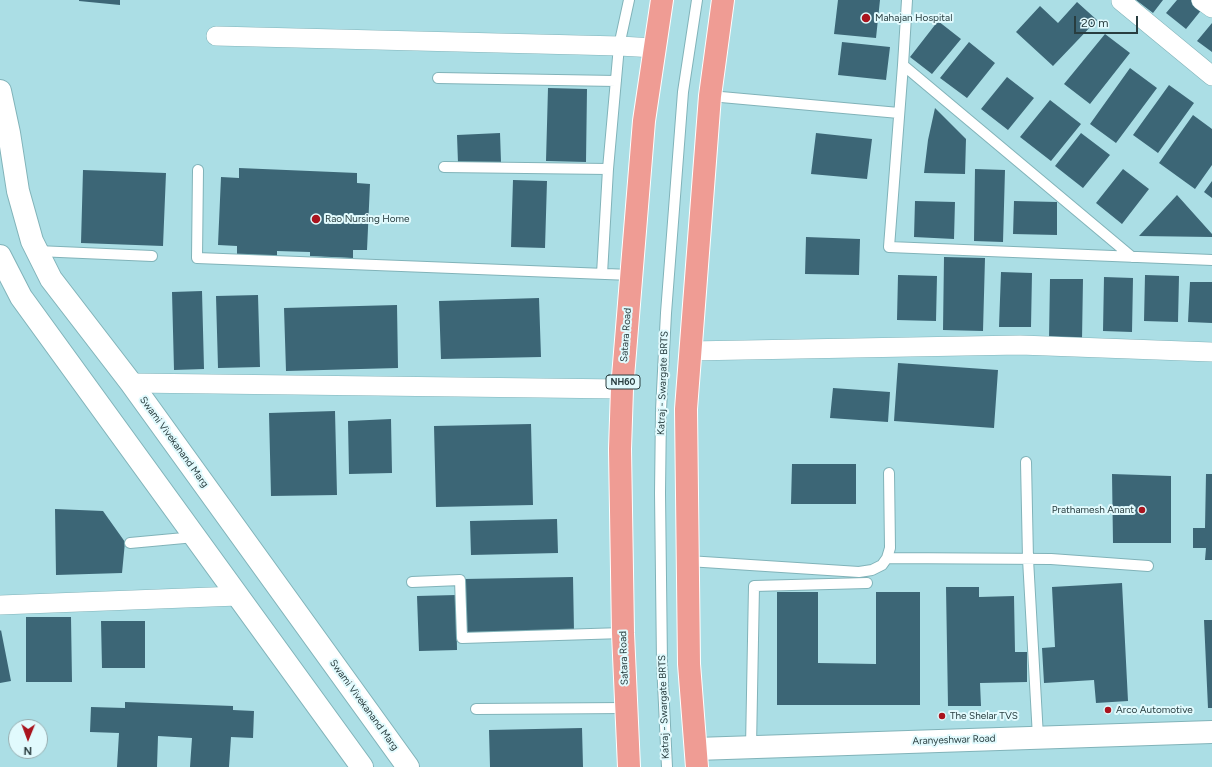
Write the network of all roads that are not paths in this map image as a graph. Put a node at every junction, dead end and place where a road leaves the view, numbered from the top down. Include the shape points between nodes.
1 (629, 0) edge
2 (662, 0) edge
3 (697, 0) edge
4 (723, 0) edge
5 (907, 0) edge
6 (1121, 0) edge
7 (1201, 0) edge
8 (1212, 8) edge
9 (216, 36) dead end
10 (619, 46) junction
11 (654, 48) junction
12 (903, 65) junction
13 (1212, 76) edge
14 (438, 78) dead end
15 (616, 81) junction
16 (0, 91) edge
17 (710, 96) junction
18 (899, 112) junction
19 (444, 168) dead end
20 (608, 169) junction
21 (198, 170) dead end
22 (37, 251) junction
23 (0, 256) edge
24 (152, 256) dead end
25 (1132, 256) junction
26 (1212, 260) edge
27 (602, 274) junction
28 (631, 275) junction
29 (7, 283) edge
30 (690, 351) junction
31 (1212, 352) edge
32 (131, 383) junction
33 (622, 389) junction
34 (1026, 462) dead end
35 (889, 473) dead end
36 (195, 537) junction
37 (130, 543) dead end
38 (887, 558) junction
39 (1028, 559) junction
40 (688, 561) junction
41 (1148, 566) dead end
42 (412, 582) dead end
43 (867, 582) dead end
44 (238, 596) junction
45 (0, 605) edge
46 (623, 633) junction
47 (476, 708) dead end
48 (626, 708) junction
49 (1212, 732) edge
50 (1038, 738) junction
51 (751, 747) junction
52 (696, 758) edge
53 (362, 767) edge
54 (408, 767) edge
55 (629, 767) edge
56 (667, 767) edge

1 - 10 lane
2 - 11 highway, Satara Road / NH60
3 - 56 lane, Katraj - Swargate BRTS via 683,92 661,410 662,664
4 - 17 highway
5 - 12 lane
6 - 13 street
7 - 8 street
9 - 10 street
10 - 11 street
10 - 15 lane
11 - 28 highway, Satara Road / NH60 via 644,120
12 - 18 lane
12 - 25 lane
14 - 15 lane
15 - 20 lane
16 - 22 main road, Swami Vivekanand Marg via 18,191
17 - 18 lane
17 - 30 highway
18 - 25 lane via 889,247
19 - 20 lane
20 - 27 lane
21 - 27 lane via 197,258
22 - 24 lane
22 - 32 main road, Swami Vivekanand Marg via 52,278
23 - 29 main road
25 - 26 lane
27 - 28 lane
28 - 33 highway, Satara Road / NH60
29 - 36 main road via 21,297
30 - 31 street via 1020,345
30 - 40 highway via 686,408
32 - 33 street
32 - 54 main road, Swami Vivekanand Marg
33 - 46 highway, Satara Road / NH60 via 620,449
34 - 39 lane
35 - 38 lane via 890,548
36 - 37 lane
36 - 44 main road
38 - 39 lane
38 - 40 lane via 882,565 859,572
39 - 41 lane
39 - 50 lane
40 - 52 highway via 689,664
42 - 46 lane via 460,580 462,638
43 - 51 lane via 754,586
44 - 45 street
44 - 53 main road
46 - 48 highway, Satara Road / NH60
47 - 48 lane
48 - 55 highway, Satara Road / NH60
49 - 50 main road, Aranyeshwar Road
50 - 51 main road, Aranyeshwar Road
51 - 52 main road, Aranyeshwar Road

